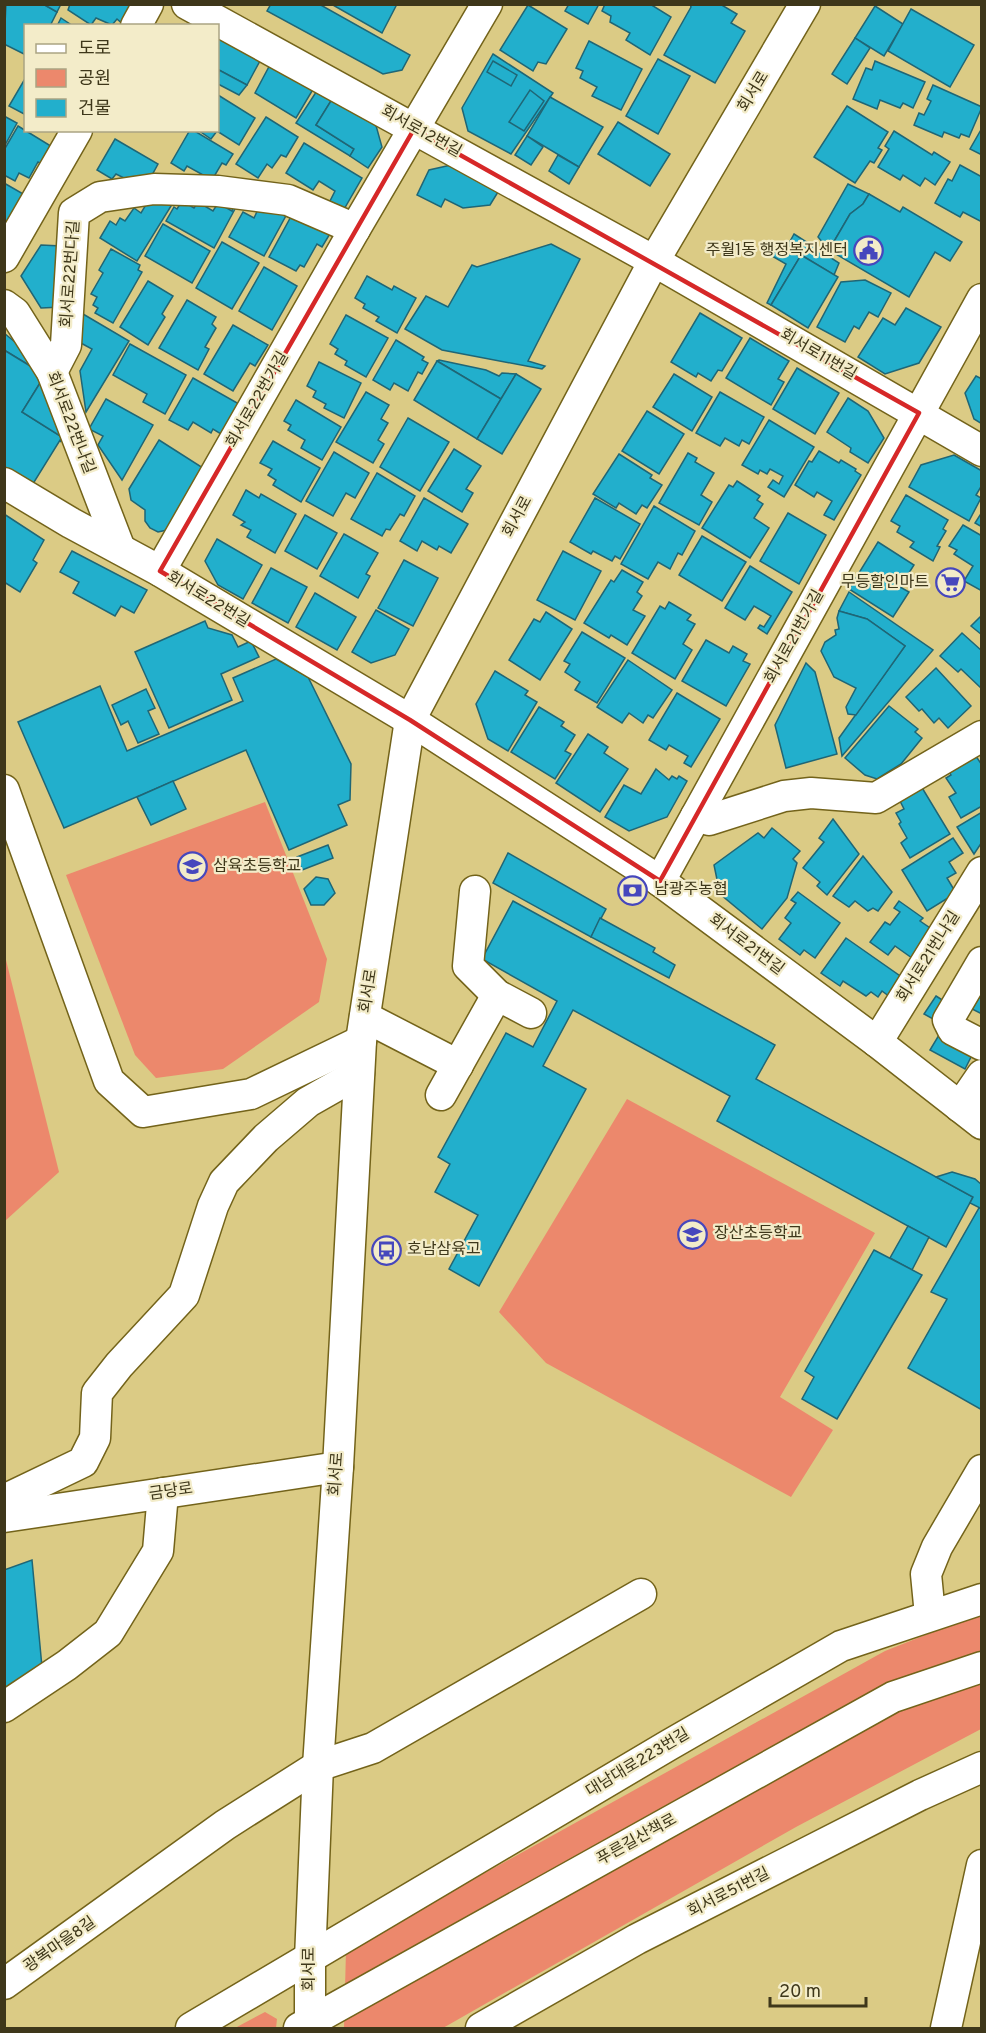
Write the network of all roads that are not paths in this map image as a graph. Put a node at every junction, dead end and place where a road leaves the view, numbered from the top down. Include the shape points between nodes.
1 (148, 4) edge
2 (187, 4) edge
3 (487, 4) edge
4 (805, 4) edge
5 (137, 24) edge
6 (414, 129) junction
7 (75, 132) edge
8 (355, 229) junction
9 (4, 256) edge
10 (654, 261) junction
11 (981, 299) edge
12 (4, 305) edge
13 (52, 372) junction
14 (919, 413) junction
15 (981, 451) edge
16 (4, 483) edge
17 (120, 549) junction
18 (160, 571) junction
19 (410, 720) junction
20 (981, 736) edge
21 (4, 790) edge
22 (696, 816) junction
23 (981, 872) edge
24 (660, 881) junction
25 (475, 891) dead end
26 (981, 962) edge
27 (497, 995) junction
28 (531, 1013) dead end
29 (363, 1029) junction
30 (877, 1042) junction
31 (981, 1045) edge
32 (458, 1065) junction
33 (359, 1073) junction
34 (981, 1074) edge
35 (441, 1095) dead end
36 (970, 1115) edge
37 (338, 1467) junction
38 (981, 1470) edge
39 (163, 1493) junction
40 (4, 1500) edge
41 (4, 1517) edge
42 (641, 1594) dead end
43 (981, 1599) edge
44 (930, 1615) junction
45 (981, 1667) edge
46 (4, 1707) edge
47 (318, 1766) junction
48 (981, 1767) edge
49 (981, 1865) edge
50 (310, 1959) junction
51 (4, 1984) edge
52 (306, 2026) edge
53 (191, 2028) edge
54 (481, 2028) edge
55 (946, 2028) edge

1 - 5 street
2 - 6 street, 회서로12번길
3 - 6 street, 회서로22번가길
4 - 10 street, 회서로
6 - 8 street, 회서로22번가길
6 - 10 street, 회서로12번길
7 - 9 street
8 - 13 street, 회서로22번다길 via 288,200 218,191 154,189 100,197 74,213 66,345
8 - 18 street, 회서로22번가길
10 - 14 street, 회서로11번길
10 - 19 street, 회서로
11 - 14 street, 회서로21번가길
12 - 13 street, 회서로22번나길 via 15,312
13 - 17 street, 회서로22번나길
14 - 15 street, 회서로11번길
14 - 22 street, 회서로21번가길
16 - 17 street, 회서로22번길
17 - 18 street, 회서로22번길
18 - 19 street, 회서로22번길
19 - 24 street, 회서로21번길
19 - 29 street, 회서로
20 - 22 street via 876,798 811,793 784,796 709,820
21 - 29 street via 109,1081 144,1112 251,1094
22 - 24 street, 회서로21번가길
23 - 30 street, 회서로21번나길
24 - 30 street, 회서로21번길
25 - 27 street via 468,966
26 - 31 street via 948,1020 954,1030
27 - 28 street
27 - 32 street
29 - 32 street
29 - 33 street, 회서로
30 - 36 street, 회서로21번길
32 - 35 street
33 - 37 street, 회서로
33 - 40 street via 308,1102 224,1182 184,1295 97,1393 94,1438 83,1462
34 - 36 street
37 - 39 street, 금당로
37 - 47 street, 회서로
38 - 44 street via 926,1574
39 - 41 street, 금당로
39 - 46 street via 158,1551 108,1633
42 - 47 street via 374,1748
43 - 44 street, 대남대로223번길
44 - 50 street, 대남대로223번길 via 841,1646
45 - 52 street, 푸른길산책로 via 893,1697
47 - 50 street, 회서로
47 - 51 street, 광복마을8길 via 225,1825
48 - 54 street, 회서로51번길 via 638,1939
49 - 55 street
50 - 52 street, 회서로
50 - 53 street, 대남대로223번길

